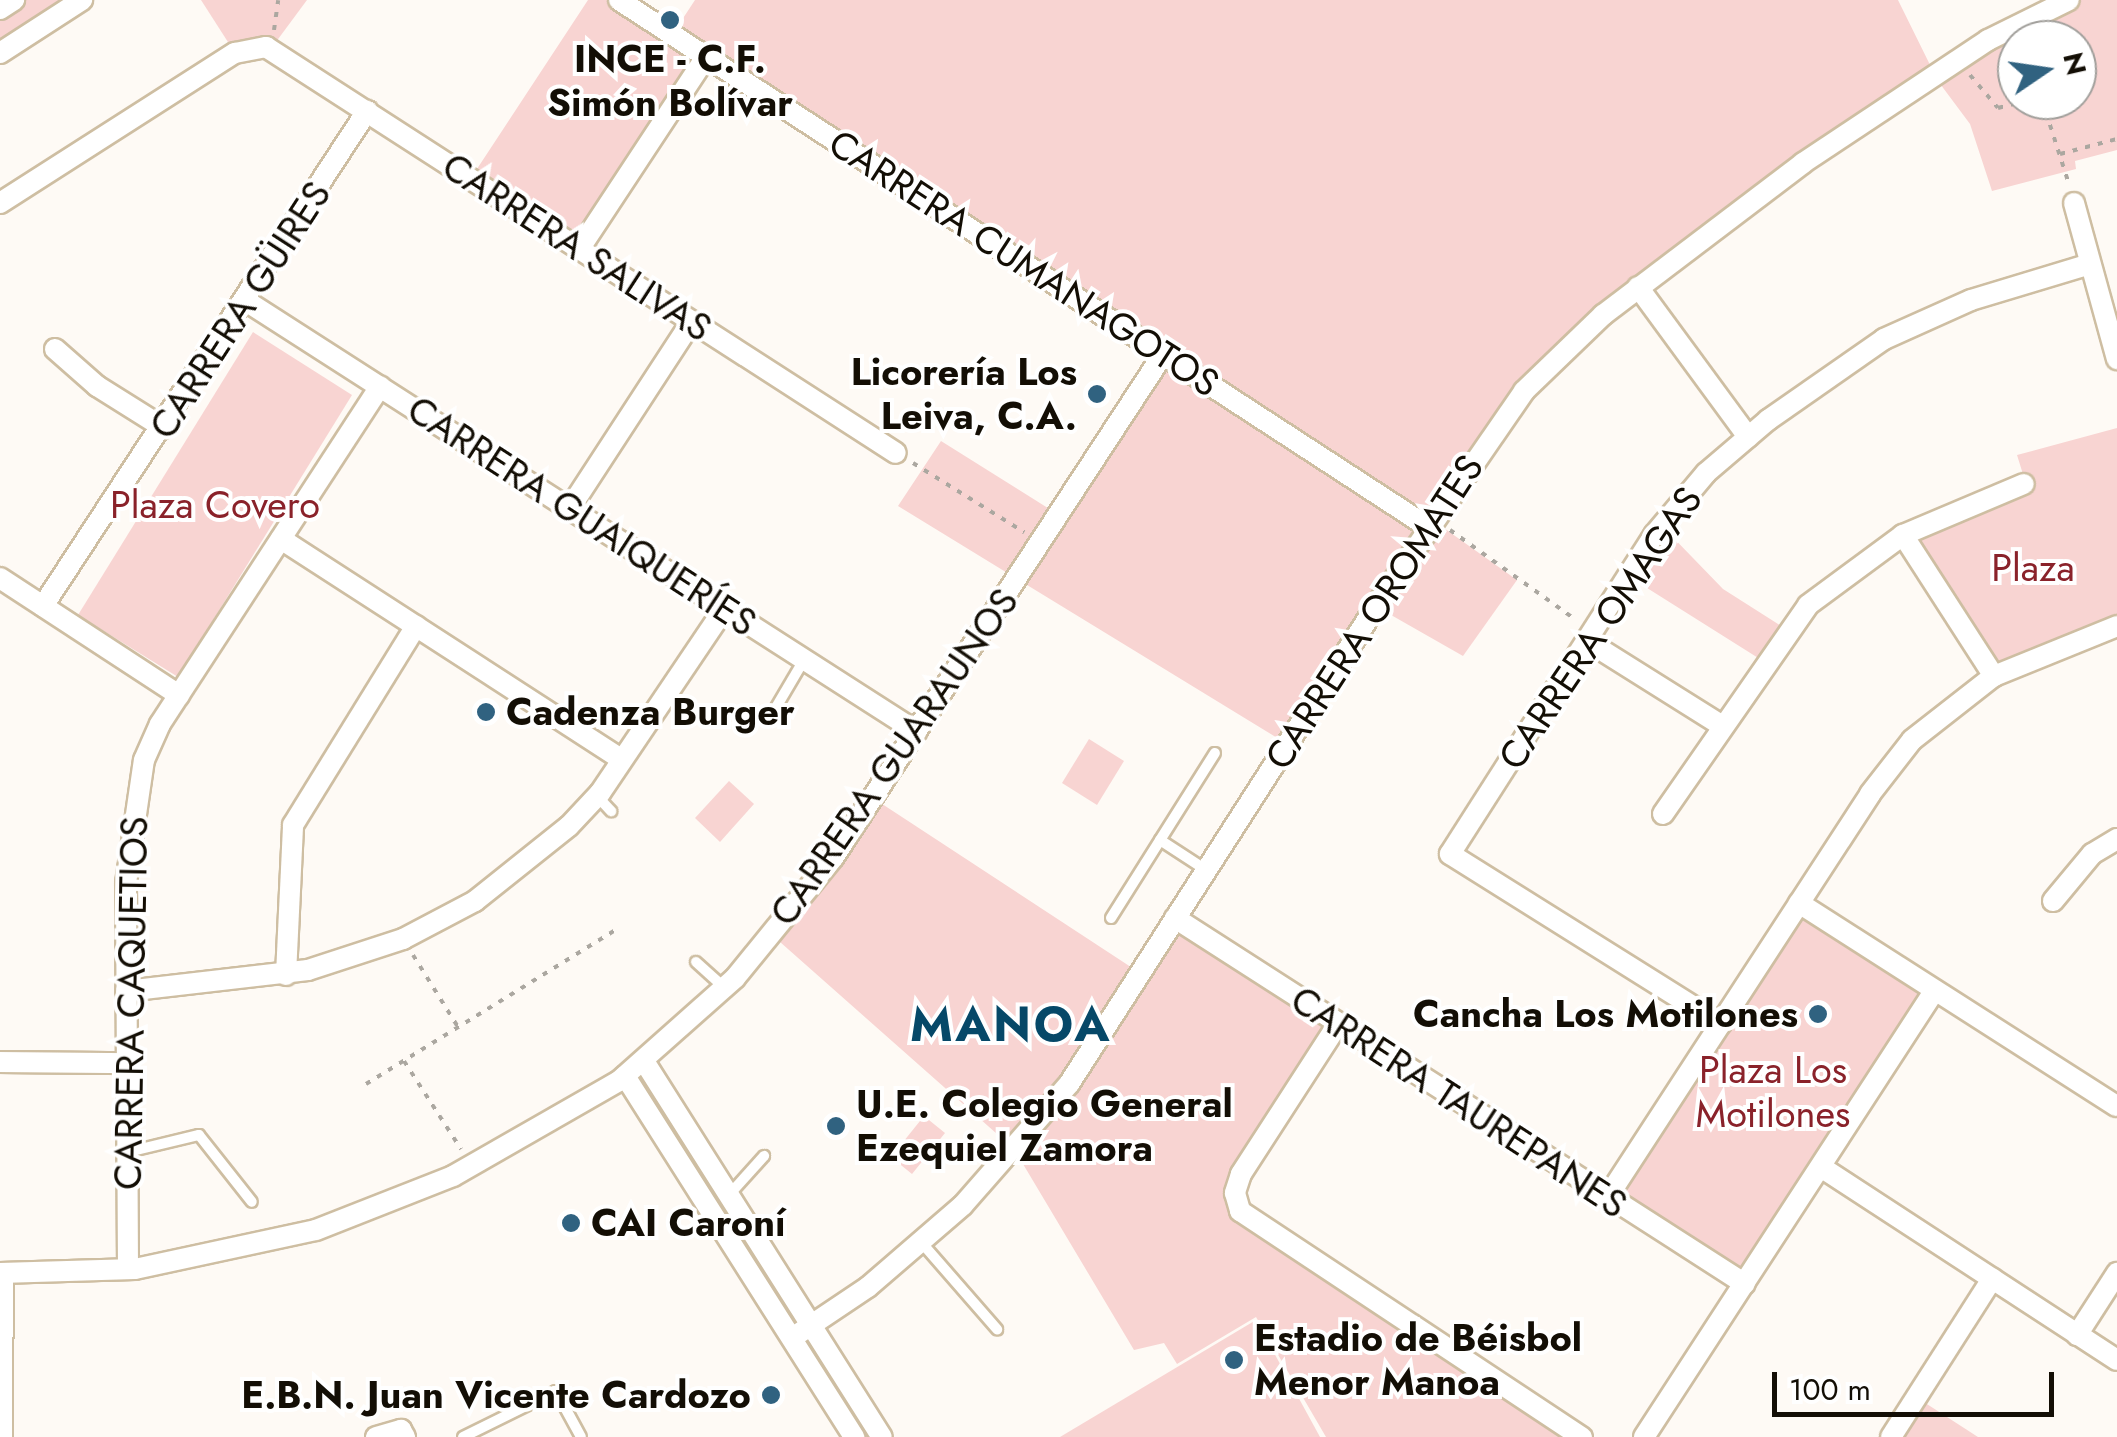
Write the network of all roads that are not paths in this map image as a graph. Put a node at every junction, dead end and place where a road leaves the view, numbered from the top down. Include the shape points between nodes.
1 (14, 0) edge
2 (82, 0) edge
3 (620, 0) edge
4 (2069, 0) edge
5 (0, 9) edge
6 (0, 53) edge
7 (706, 57) junction
8 (367, 111) junction
9 (2074, 203) road end
10 (0, 204) edge
11 (580, 248) junction
12 (2090, 264) junction
13 (1638, 288) junction
14 (246, 301) junction
15 (692, 321) junction
16 (55, 349) dead end
17 (1164, 353) junction
18 (2117, 359) edge
19 (380, 386) junction
20 (164, 428) junction
21 (1748, 437) junction
22 (896, 453) road end
23 (2024, 484) dead end
24 (570, 508) junction
25 (1431, 523) junction
26 (1903, 536) junction
27 (281, 539) junction
28 (0, 578) edge
29 (44, 606) junction
30 (725, 608) junction
31 (416, 626) junction
32 (2117, 626) edge
33 (1590, 636) junction
34 (805, 660) junction
35 (1994, 676) junction
36 (179, 695) junction
37 (768, 722) dead end
38 (1721, 725) junction
39 (917, 732) junction
40 (1215, 753) dead end
41 (622, 760) junction
42 (1662, 814) dead end
43 (2117, 839) edge
44 (1160, 840) junction
45 (1206, 870) junction
46 (2053, 900) dead end
47 (1799, 903) junction
48 (1111, 918) dead end
49 (1176, 918) junction
50 (696, 962) dead end
51 (286, 974) junction
52 (725, 988) junction
53 (1935, 990) junction
54 (126, 991) junction
55 (1338, 1024) junction
56 (1721, 1024) junction
57 (644, 1061) junction
58 (0, 1062) edge
59 (126, 1063) junction
60 (625, 1076) junction
61 (2117, 1106) edge
62 (127, 1152) junction
63 (764, 1156) dead end
64 (1820, 1167) junction
65 (728, 1196) junction
66 (1607, 1198) junction
67 (252, 1202) dead end
68 (922, 1242) junction
69 (128, 1270) junction
70 (2, 1273) edge
71 (2117, 1273) edge
72 (1992, 1280) junction
73 (1745, 1284) junction
74 (811, 1326) junction
75 (997, 1330) dead end
76 (2076, 1334) junction
77 (792, 1338) junction
78 (2117, 1360) edge
79 (403, 1433) edge
80 (2, 1437) edge
81 (376, 1437) edge
82 (464, 1437) edge
83 (581, 1437) edge
84 (854, 1437) edge
85 (882, 1437) edge
86 (1582, 1437) edge
87 (1644, 1437) edge
88 (1891, 1437) edge

1 - 5 street
2 - 6 street
3 - 7 street, CARRERA CUMANAGOTOS
4 - 13 street, CARRERA OROMATES via 1957,60 1802,163
7 - 11 street
7 - 17 street, CARRERA CUMANAGOTOS
8 - 10 street, CARRERA SALIVAS via 263,48 234,54
8 - 11 street, CARRERA SALIVAS
8 - 14 street, CARRERA GÜIRES
9 - 12 street
11 - 15 street, CARRERA SALIVAS
12 - 18 street
12 - 21 street, CARRERA OMAGAS via 1908,326
13 - 21 street
13 - 25 street, CARRERA OROMATES via 1524,392
14 - 19 street, CARRERA GUAIQUERÍES
14 - 20 street, CARRERA GÜIRES
15 - 22 street, CARRERA SALIVAS
15 - 24 street
16 - 20 street via 96,386
17 - 25 street, CARRERA CUMANAGOTOS
17 - 39 street, CARRERA GUARAUNOS
19 - 24 street, CARRERA GUAIQUERÍES
19 - 27 street, CARRERA CAQUETIOS
20 - 29 street, CARRERA GÜIRES
21 - 33 street, CARRERA OMAGAS via 1706,473 1654,535
23 - 26 street
24 - 30 street, CARRERA GUAIQUERÍES
25 - 45 street, CARRERA OROMATES
26 - 35 street
26 - 38 street via 1808,605
27 - 31 street
27 - 36 street, CARRERA CAQUETIOS
28 - 29 street
29 - 36 street
30 - 34 street, CARRERA GUAIQUERÍES
30 - 41 street
31 - 41 street
31 - 51 street via 292,825
32 - 35 street
33 - 38 street
33 - 56 street, CARRERA OMAGAS via 1450,854
34 - 37 lane
34 - 39 street, CARRERA GUAIQUERÍES
35 - 47 street via 1932,722 1894,762
36 - 54 street, CARRERA CAQUETIOS via 151,742 133,806
38 - 42 street
39 - 52 street, CARRERA GUARAUNOS via 834,858
40 - 44 lane
41 - 51 street via 604,804 502,882 403,939
43 - 46 street via 2092,854
44 - 45 lane
44 - 48 lane
45 - 49 street, CARRERA OROMATES
47 - 53 street
47 - 56 street
49 - 55 street, CARRERA TAUREPANES
49 - 68 street, CARRERA OROMATES via 1069,1084 983,1184
50 - 52 lane
51 - 54 street
52 - 57 street, CARRERA GUARAUNOS
53 - 61 street
53 - 64 street
54 - 59 street, CARRERA CAQUETIOS
55 - 66 street, CARRERA TAUREPANES
55 - 86 street via 1241,1174 1236,1203 1248,1218
56 - 66 street
57 - 60 street, CARRERA GUARAUNOS
57 - 65 street
58 - 59 street
59 - 62 street, CARRERA CAQUETIOS
60 - 69 street, CARRERA GUARAUNOS via 472,1167 399,1201 288,1238
60 - 77 street
62 - 67 lane via 198,1135
62 - 69 street, CARRERA CAQUETIOS
63 - 65 lane
64 - 72 street
64 - 73 street
65 - 74 street
66 - 73 street, CARRERA TAUREPANES
68 - 74 street, CARRERA OROMATES
68 - 75 lane
69 - 70 street, CARRERA GUARAUNOS
70 - 80 street
71 - 76 street
72 - 76 street
72 - 88 street
73 - 87 street
74 - 77 street, CARRERA OROMATES
74 - 85 street
76 - 78 street
77 - 84 street
79 - 81 street
82 - 83 lane via 556,1391

